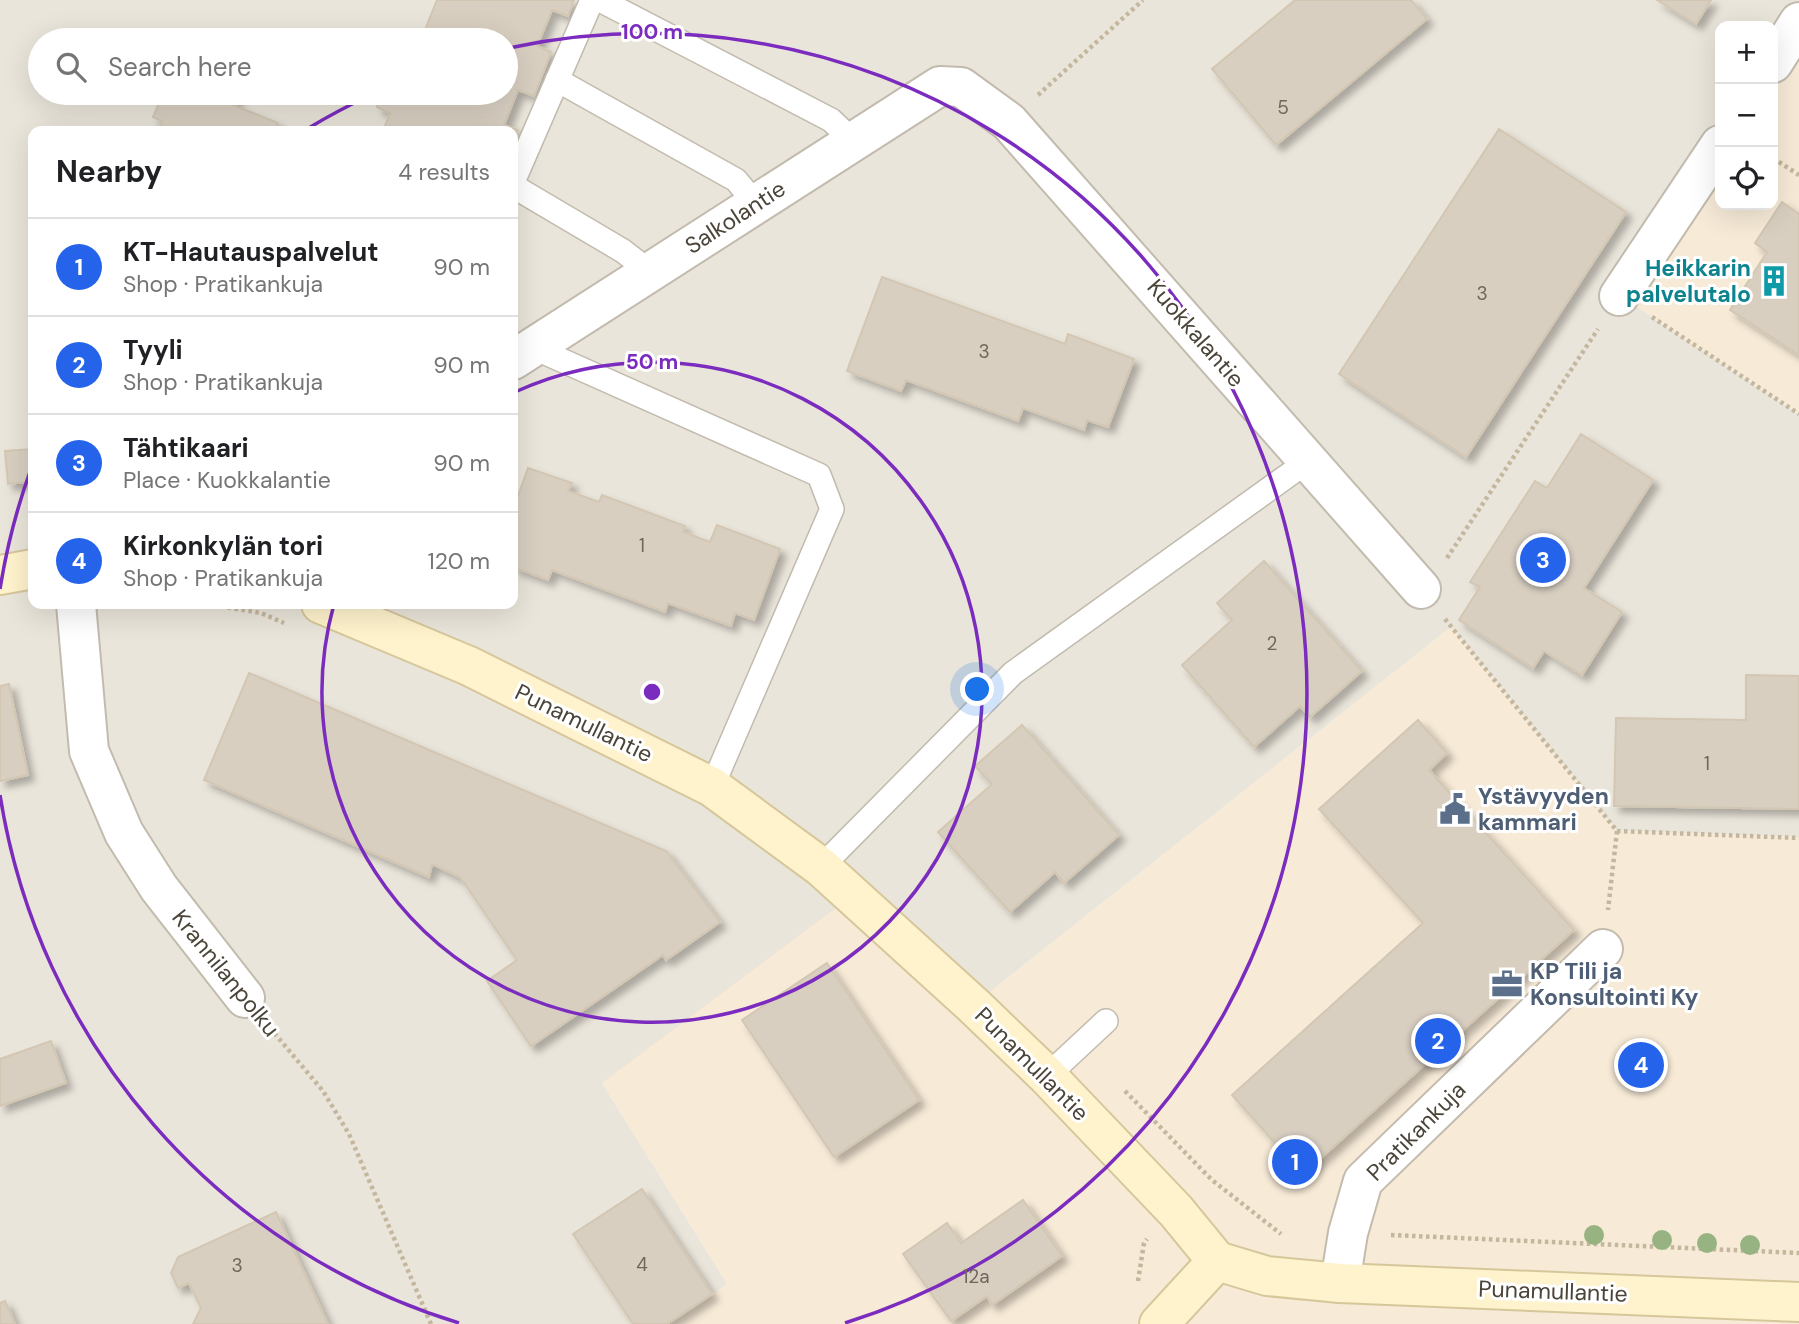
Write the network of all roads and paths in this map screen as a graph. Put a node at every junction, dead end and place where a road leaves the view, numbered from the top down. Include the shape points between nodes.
1 (592, 0) edge
2 (600, 0) edge
3 (1143, 0) edge
4 (1799, 22) edge
5 (1778, 55) edge
6 (557, 80) junction
7 (961, 87) joint
8 (1037, 96) dead end
9 (854, 142) junction
10 (1719, 147) edge
11 (1778, 161) edge
12 (518, 172) edge
13 (1799, 175) edge
14 (518, 187) edge
15 (756, 204) junction
16 (650, 272) junction
17 (1619, 296) junction
18 (522, 354) edge
19 (1799, 414) edge
20 (1308, 461) junction
21 (28, 570) edge
22 (0, 575) edge
23 (1421, 589) junction
24 (76, 609) edge
25 (237, 609) edge
26 (333, 609) edge
27 (286, 624) dead end
28 (712, 787) junction
29 (1617, 831) junction
30 (1799, 838) edge
31 (821, 867) junction
32 (1603, 949) joint
33 (245, 998) joint
34 (1106, 1021) dead end
35 (1078, 1044) junction
36 (1047, 1076) junction
37 (1137, 1233) dead end
38 (1348, 1233) junction
39 (1143, 1243) dead end
40 (1799, 1253) edge
41 (1217, 1261) junction
42 (1340, 1283) junction
43 (1799, 1302) edge
44 (431, 1324) edge
45 (1159, 1324) edge

1 - 6 lane
2 - 9 lane via 831,120
3 - 8 path
4 - 5 street
6 - 12 lane
6 - 15 lane via 736,180
7 - 9 street, Salkolantie via 940,86
7 - 20 street, Kuokkalantie via 1009,122
9 - 15 street, Salkolantie
10 - 17 street
11 - 13 path
14 - 16 lane
15 - 16 street, Salkolantie
16 - 18 street, Salkolantie
17 - 19 path
17 - 23 path via 1440,570
18 - 28 lane via 819,475 832,509
20 - 23 street, Kuokkalantie
20 - 31 lane via 1013,673
21 - 22 street
23 - 29 path
24 - 33 street, Krannilanpolku via 89,751 119,821 159,888
25 - 27 path
26 - 28 street, Punamullantie via 469,666
28 - 31 street, Punamullantie
29 - 30 path
29 - 32 path
31 - 36 street, Punamullantie
32 - 38 street, Pratikankuja via 1363,1181
33 - 44 path, Krannilanpolku via 323,1091 349,1134
34 - 35 lane
35 - 36 lane
35 - 38 path via 1212,1180 1280,1234
36 - 41 street, Punamullantie via 1176,1211
37 - 39 path
38 - 40 path
38 - 42 street, Pratikankuja
41 - 42 street, Punamullantie via 1267,1276
41 - 45 street
42 - 43 street, Punamullantie

